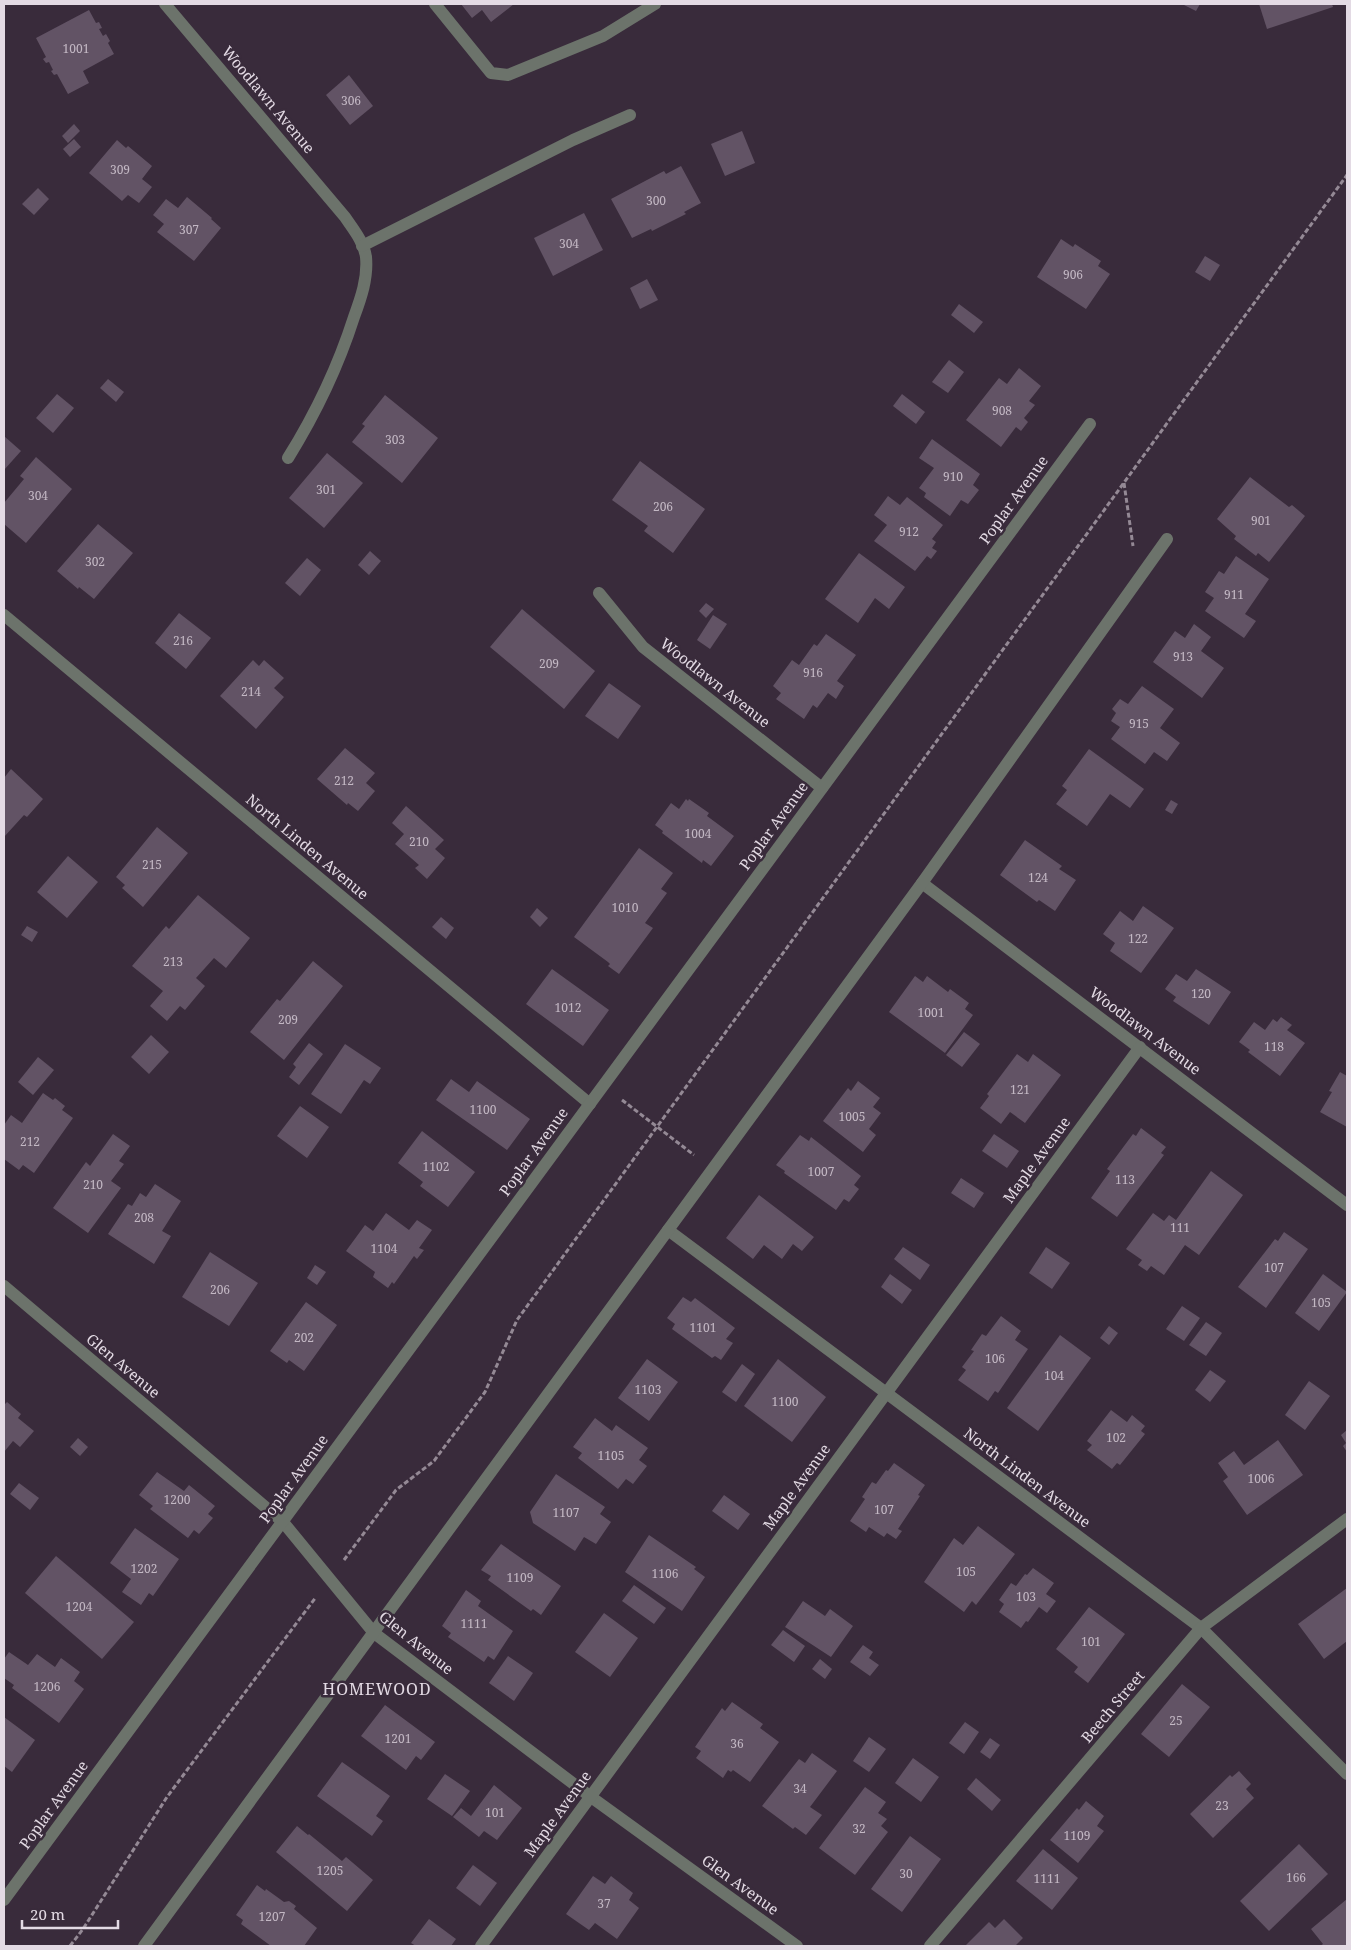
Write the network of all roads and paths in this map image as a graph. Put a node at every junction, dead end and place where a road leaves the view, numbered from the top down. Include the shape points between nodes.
1 (165, 4) edge
2 (435, 4) edge
3 (655, 4) edge
4 (630, 116) dead end
5 (1347, 175) edge
6 (362, 246) junction
7 (1090, 424) dead end
8 (288, 458) dead end
9 (1124, 482) junction
10 (1167, 539) dead end
11 (1148, 565) junction
12 (599, 593) dead end
13 (4, 616) edge
14 (822, 788) junction
15 (922, 883) junction
16 (1140, 1047) junction
17 (603, 1086) junction
18 (590, 1104) junction
19 (658, 1127) junction
20 (712, 1170) junction
21 (1347, 1206) edge
22 (668, 1230) junction
23 (4, 1286) edge
24 (886, 1393) junction
25 (1347, 1519) edge
26 (283, 1522) junction
27 (330, 1578) junction
28 (1201, 1628) junction
29 (374, 1633) junction
30 (1347, 1774) edge
31 (590, 1797) junction
32 (4, 1900) edge
33 (70, 1946) edge
34 (144, 1946) edge
35 (481, 1946) edge
36 (797, 1946) edge
37 (930, 1946) edge

1 - 6 street, Woodlawn Avenue via 345,217
2 - 3 street via 491,73 508,75 603,36
4 - 6 street via 573,140
5 - 9 path
6 - 8 street via 366,256 366,274 347,338 326,390
7 - 14 street, Poplar Avenue
9 - 11 path via 1132,545
9 - 19 path
10 - 11 street
11 - 15 street
12 - 14 street, Woodlawn Avenue via 643,647
13 - 18 street, North Linden Avenue
14 - 17 street, Poplar Avenue
15 - 16 street, Woodlawn Avenue
15 - 20 street
16 - 21 street, Woodlawn Avenue
16 - 24 street, Maple Avenue
17 - 18 street, Poplar Avenue
17 - 19 path
18 - 26 street, Poplar Avenue
19 - 20 path
19 - 27 path via 518,1320 485,1392 434,1461 396,1490
20 - 22 street
22 - 24 street, North Linden Avenue
22 - 29 street
23 - 26 street, Glen Avenue
24 - 28 street, North Linden Avenue
24 - 31 street, Maple Avenue
25 - 28 street, Beech Street
26 - 27 street, Glen Avenue
26 - 32 street, Poplar Avenue
27 - 29 street, Glen Avenue
27 - 33 path via 167,1798
28 - 30 street, North Linden Avenue
28 - 37 street, Beech Street
29 - 31 street, Glen Avenue
29 - 34 street
31 - 35 street, Maple Avenue
31 - 36 street, Glen Avenue

